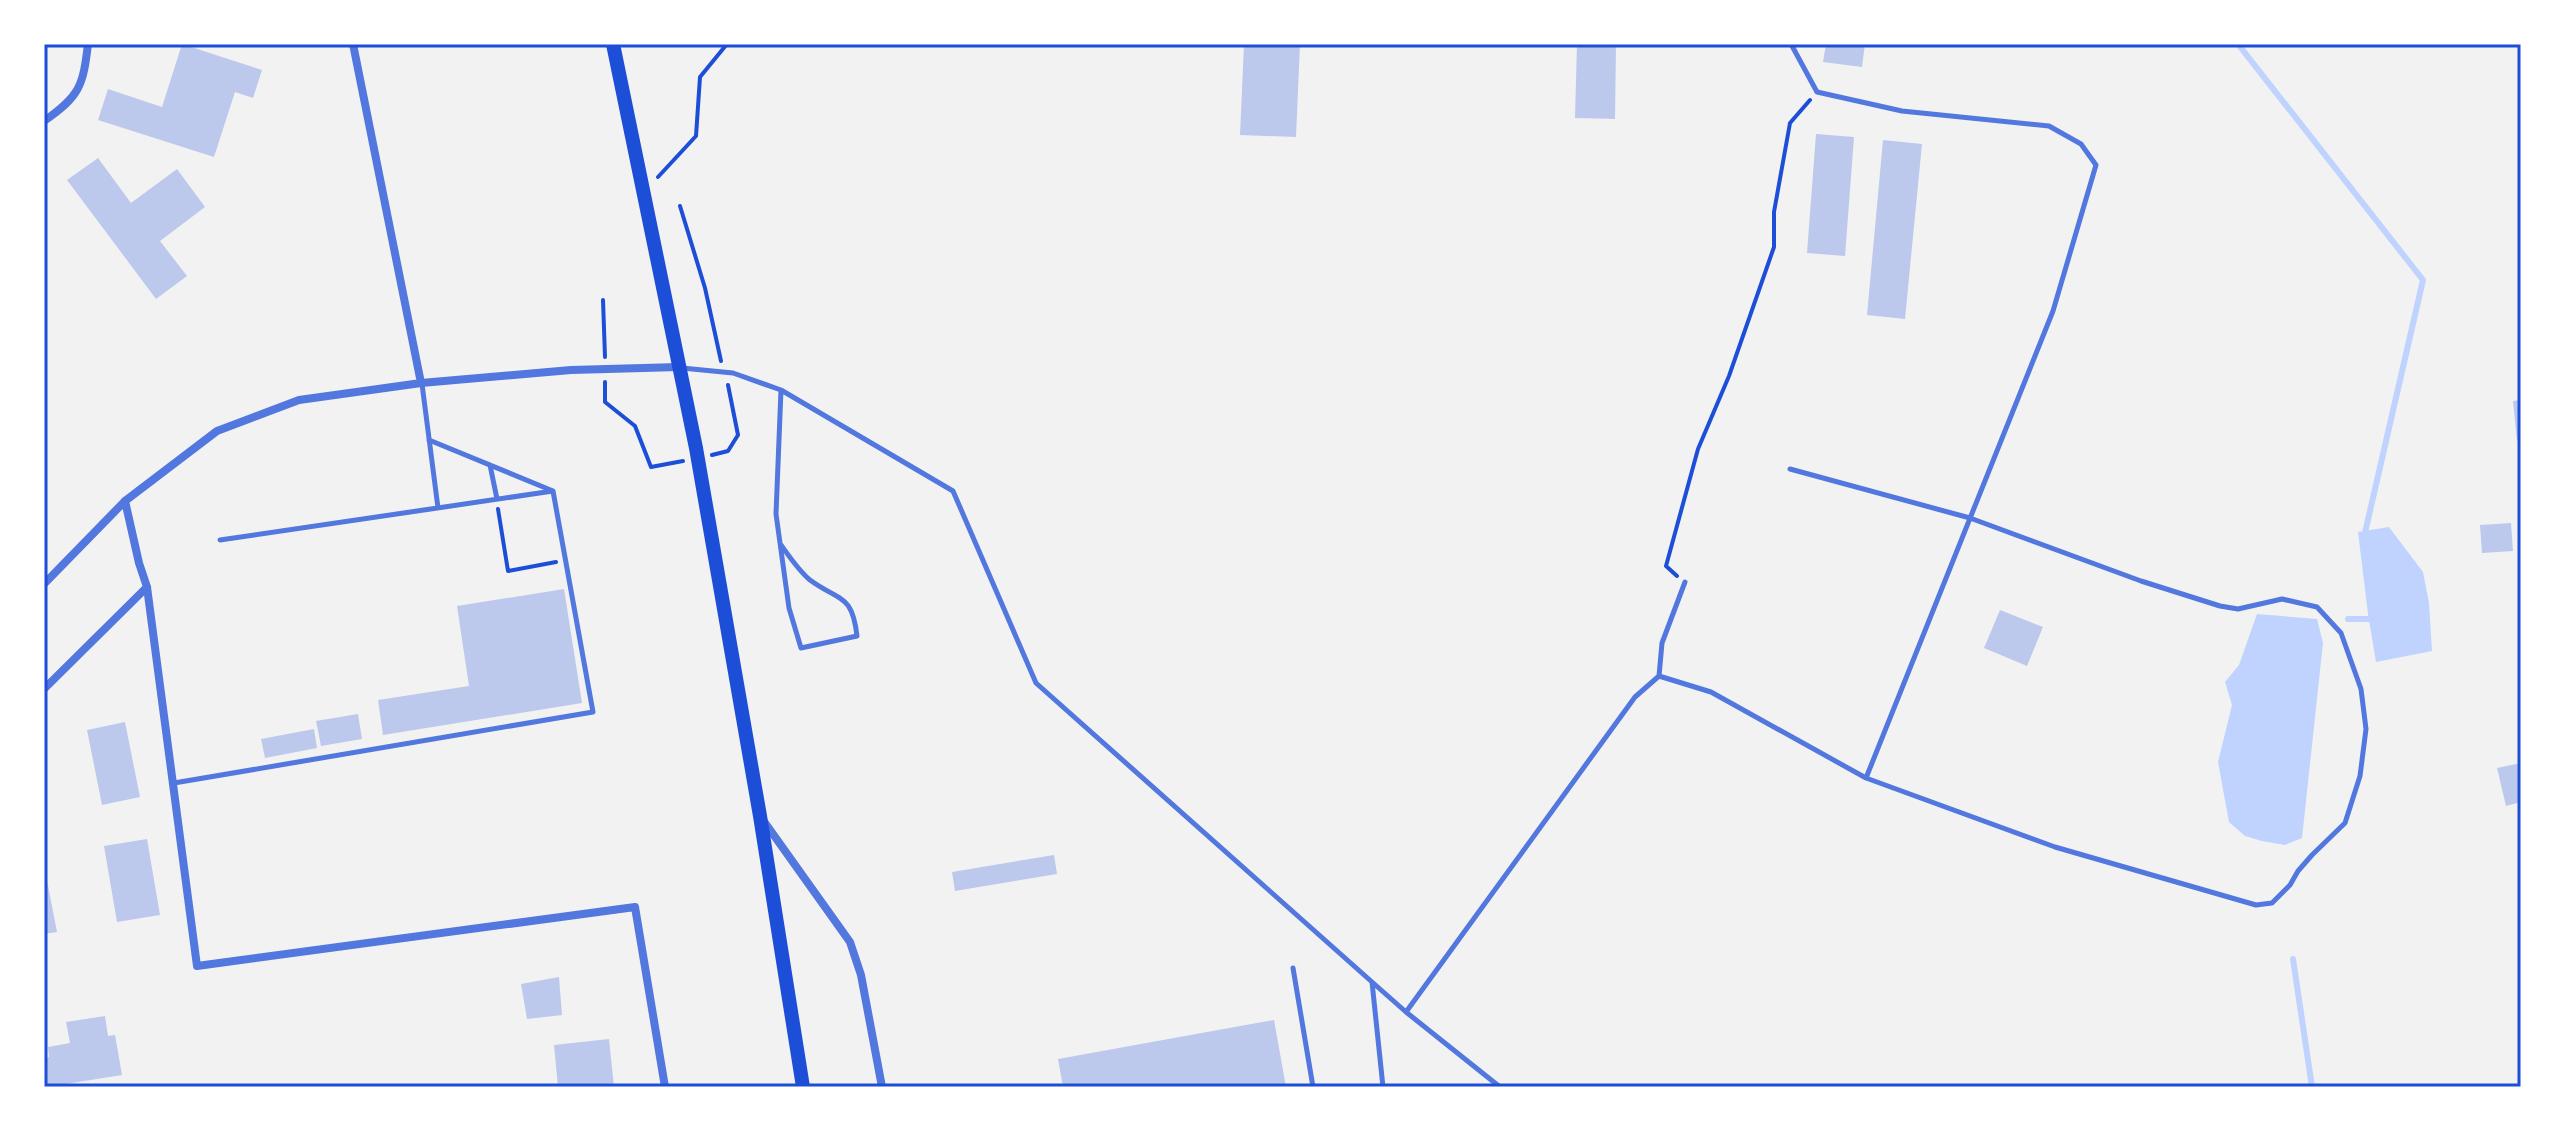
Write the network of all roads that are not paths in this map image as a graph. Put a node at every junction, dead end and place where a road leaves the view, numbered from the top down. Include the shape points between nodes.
1 (88, 44) edge
2 (353, 44) edge
3 (613, 44) edge
4 (1791, 44) edge
5 (44, 121) edge
6 (679, 367) junction
7 (421, 383) junction
8 (781, 390) junction
9 (429, 440) junction
10 (490, 465) junction
11 (1790, 469) dead end
12 (553, 491) junction
13 (497, 499) junction
14 (125, 501) junction
15 (438, 508) junction
16 (1970, 518) junction
17 (220, 540) dead end
18 (781, 545) junction
19 (1685, 582) road end
20 (44, 584) edge
21 (147, 587) junction
22 (1659, 676) junction
23 (44, 689) edge
24 (1866, 778) junction
25 (173, 783) junction
26 (760, 816) junction
27 (1293, 968) dead end
28 (1372, 982) junction
29 (1406, 1012) junction
30 (665, 1087) edge
31 (803, 1087) edge
32 (882, 1087) edge
33 (1313, 1087) edge
34 (1383, 1087) edge
35 (1500, 1087) edge

1 - 5 street via 84,77 75,95
2 - 7 street
3 - 6 main road
4 - 16 lane via 1817,92 1902,111 2049,126 2081,144 2096,165 2053,311
6 - 7 street
6 - 8 lane via 733,373
6 - 26 main road
7 - 9 lane
7 - 14 street via 299,400 217,431
8 - 18 lane via 776,514
8 - 28 lane via 953,491 1036,683
9 - 10 lane
9 - 15 lane
10 - 12 lane
10 - 13 lane
11 - 16 lane
12 - 13 lane
12 - 25 lane via 593,712
13 - 15 lane
14 - 20 street
14 - 21 street
15 - 17 lane
16 - 24 lane
16 - 24 lane via 2220,606 2238,609 2282,599 2317,607 2341,633 2361,689 2366,729 2360,776 2345,823 2272,903 2256,905 2055,847
18 - 18 lane via 789,608 801,648 857,636 854,611 809,579
19 - 22 lane via 1662,643
21 - 23 street
21 - 25 street
22 - 24 lane via 1711,692
22 - 29 lane via 1635,697
25 - 30 street via 197,966 635,907
26 - 31 main road
26 - 32 street via 850,942
27 - 33 lane
28 - 29 lane
28 - 34 lane
29 - 35 lane

